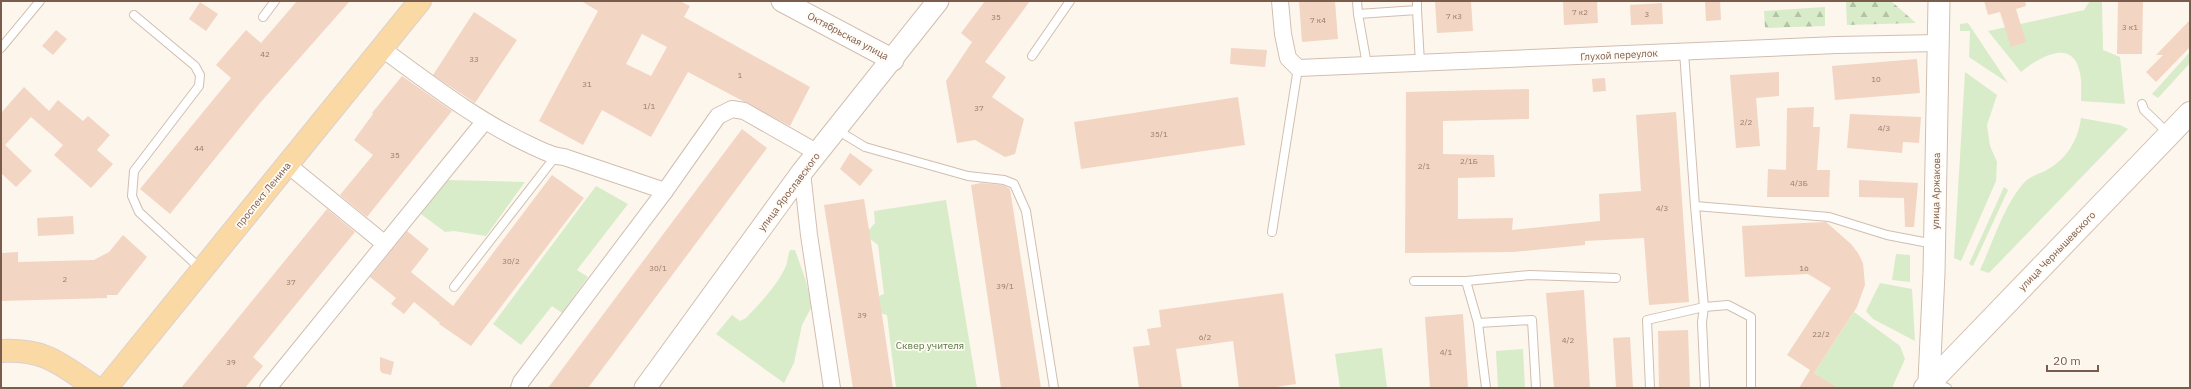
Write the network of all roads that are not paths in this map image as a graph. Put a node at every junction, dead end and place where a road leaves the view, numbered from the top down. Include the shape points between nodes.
1 (40, 1) edge
2 (275, 1) edge
3 (420, 1) edge
4 (782, 1) edge
5 (938, 1) edge
6 (1070, 1) edge
7 (1280, 1) edge
8 (1357, 1) edge
9 (1417, 1) edge
10 (1939, 1) edge
11 (1417, 10) junction
12 (1358, 14) junction
13 (134, 15) dead end
14 (263, 17) dead end
15 (1939, 43) junction
16 (1, 48) edge
17 (382, 48) junction
18 (1684, 52) junction
19 (1032, 56) dead end
20 (893, 60) junction
21 (1420, 63) junction
22 (1367, 65) junction
23 (1298, 68) junction
24 (2142, 104) dead end
25 (2190, 113) edge
26 (484, 122) junction
27 (837, 130) junction
28 (2169, 135) junction
29 (818, 154) junction
30 (555, 157) junction
31 (288, 165) junction
32 (802, 172) junction
33 (665, 191) junction
34 (1695, 206) junction
35 (1272, 232) dead end
36 (385, 244) junction
37 (1934, 244) junction
38 (203, 270) junction
39 (1616, 278) dead end
40 (1414, 281) dead end
41 (1466, 282) junction
42 (454, 287) dead end
43 (1704, 307) junction
44 (1478, 323) junction
45 (1, 351) edge
46 (1934, 386) edge
47 (96, 388) edge
48 (106, 388) edge
49 (268, 388) edge
50 (519, 388) edge
51 (645, 388) edge
52 (832, 388) edge
53 (1054, 388) edge
54 (1486, 388) edge
55 (1536, 388) edge
56 (1650, 388) edge
57 (1705, 388) edge
58 (1751, 388) edge

1 - 16 lane
2 - 14 lane
3 - 17 main road, проспект Ленина
4 - 20 street, Октябрьская улица
5 - 20 street, улица Ярославского
6 - 19 lane
7 - 23 street via 1288,58
8 - 12 lane
9 - 11 lane
10 - 15 street, улица Аржакова
11 - 12 lane
11 - 21 lane
12 - 22 lane
13 - 38 lane via 195,66 200,75 199,86 134,171 132,196 139,212
15 - 18 street, Глухой переулок
15 - 37 street, улица Аржакова
17 - 26 street
17 - 31 main road, проспект Ленина
18 - 21 street, Глухой переулок
18 - 34 lane
20 - 27 street, улица Ярославского
21 - 22 street, Глухой переулок
22 - 23 street, Глухой переулок
23 - 35 lane
24 - 28 lane via 2144,110
25 - 28 main road, улица Чернышевского
26 - 30 street
26 - 36 street
27 - 29 street, улица Ярославского
27 - 53 lane via 865,147 968,176 1004,180 1014,184 1026,211
28 - 46 main road, улица Чернышевского
29 - 32 street, улица Ярославского
29 - 33 street via 744,111 732,109 718,116
30 - 33 street via 564,157
30 - 42 lane
31 - 36 street
31 - 38 main road, проспект Ленина
32 - 51 street, улица Ярославского
32 - 52 street
33 - 50 street
34 - 37 lane via 1830,217 1886,235
34 - 43 lane
36 - 49 street
37 - 46 street, улица Аржакова
38 - 48 main road, проспект Ленина
39 - 41 lane via 1530,275
40 - 41 lane
41 - 44 lane
43 - 56 lane via 1647,320
43 - 57 lane via 1702,322
43 - 58 lane via 1728,305 1751,317
44 - 54 lane
44 - 55 lane via 1532,320
45 - 47 main road via 23,350 52,358

